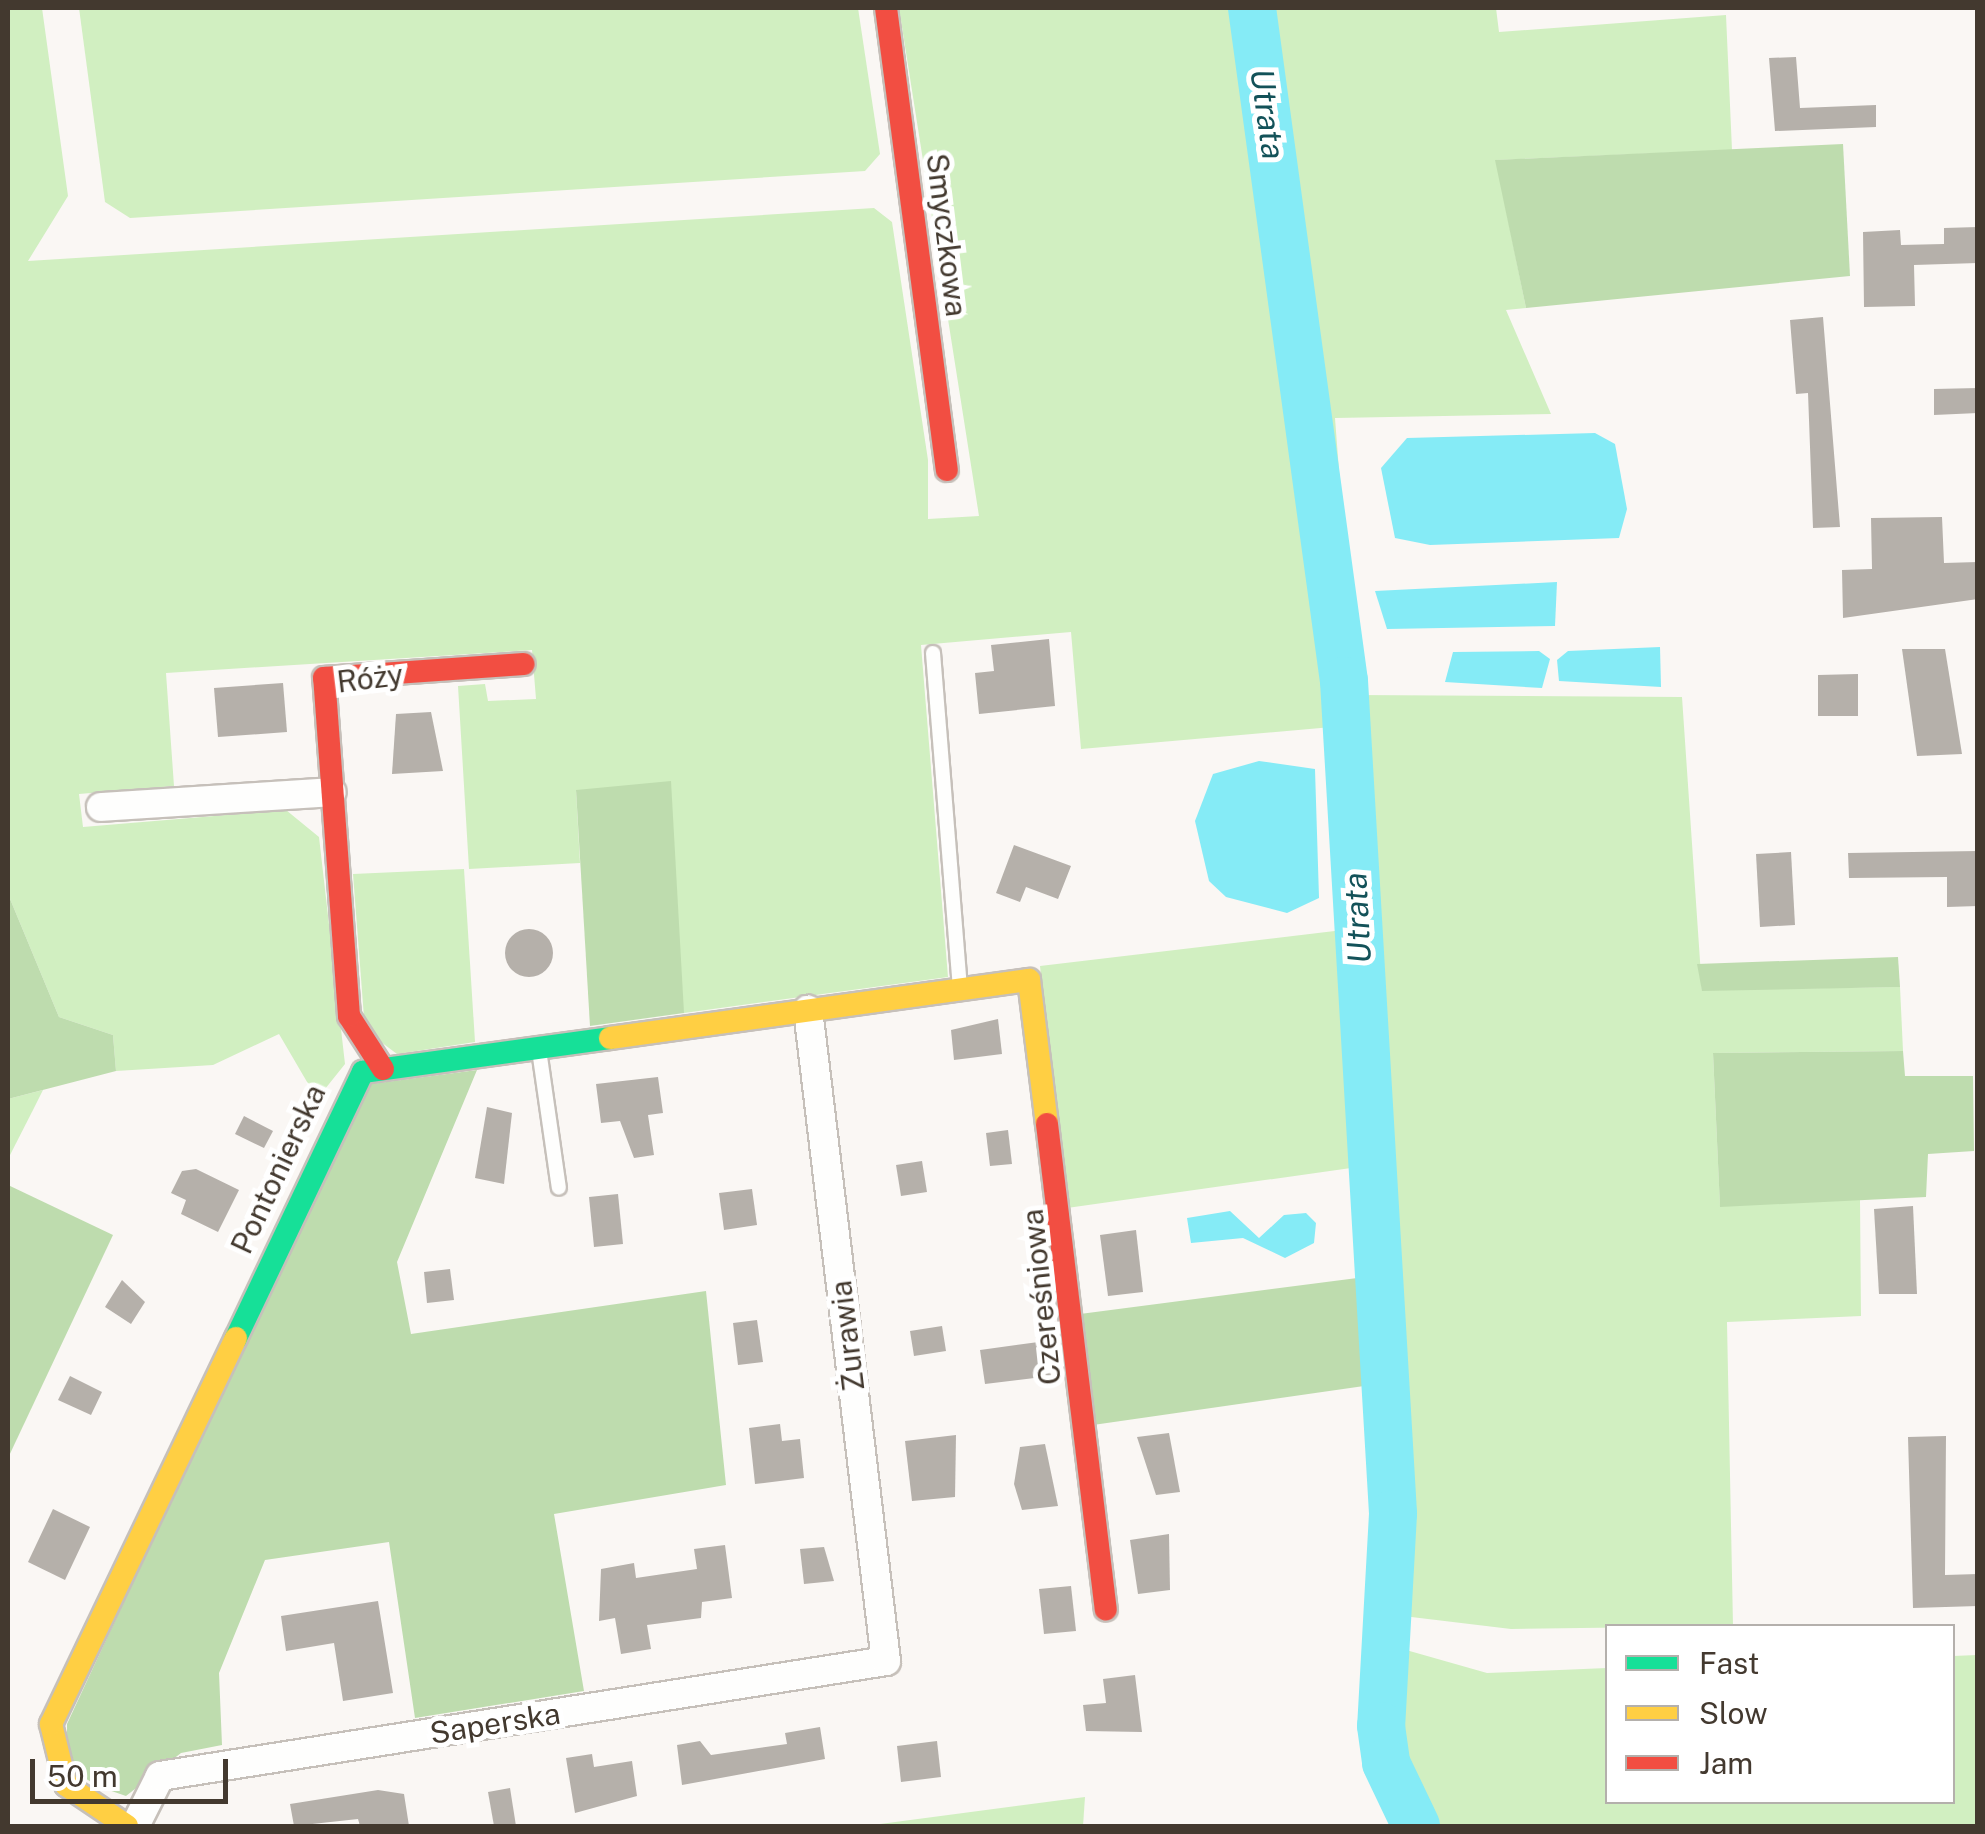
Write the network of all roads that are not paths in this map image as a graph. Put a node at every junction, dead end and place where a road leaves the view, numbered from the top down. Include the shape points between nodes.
1 (886, 8) edge
2 (946, 470) dead end
3 (933, 653) dead end
4 (524, 664) dead end
5 (332, 792) junction
6 (101, 808) dead end
7 (1028, 980) joint
8 (960, 990) junction
9 (808, 1010) junction
10 (539, 1047) junction
11 (383, 1068) junction
12 (558, 1188) dead end
13 (1106, 1609) dead end
14 (886, 1661) joint
15 (127, 1826) edge
16 (135, 1826) edge

1 - 2 street, Smyczkowa
3 - 8 lane
4 - 5 street, Róży via 324,678
5 - 6 street
5 - 11 street, Róży via 349,1016
7 - 8 street, Pontonierska
7 - 13 street, Czereśniowa
8 - 9 street, Pontonierska
9 - 10 street, Pontonierska
9 - 14 street, Żurawia
10 - 11 street, Pontonierska
10 - 12 lane
11 - 15 street, Pontonierska via 348,1088 51,1724 66,1784
14 - 16 street, Saperska via 160,1776

